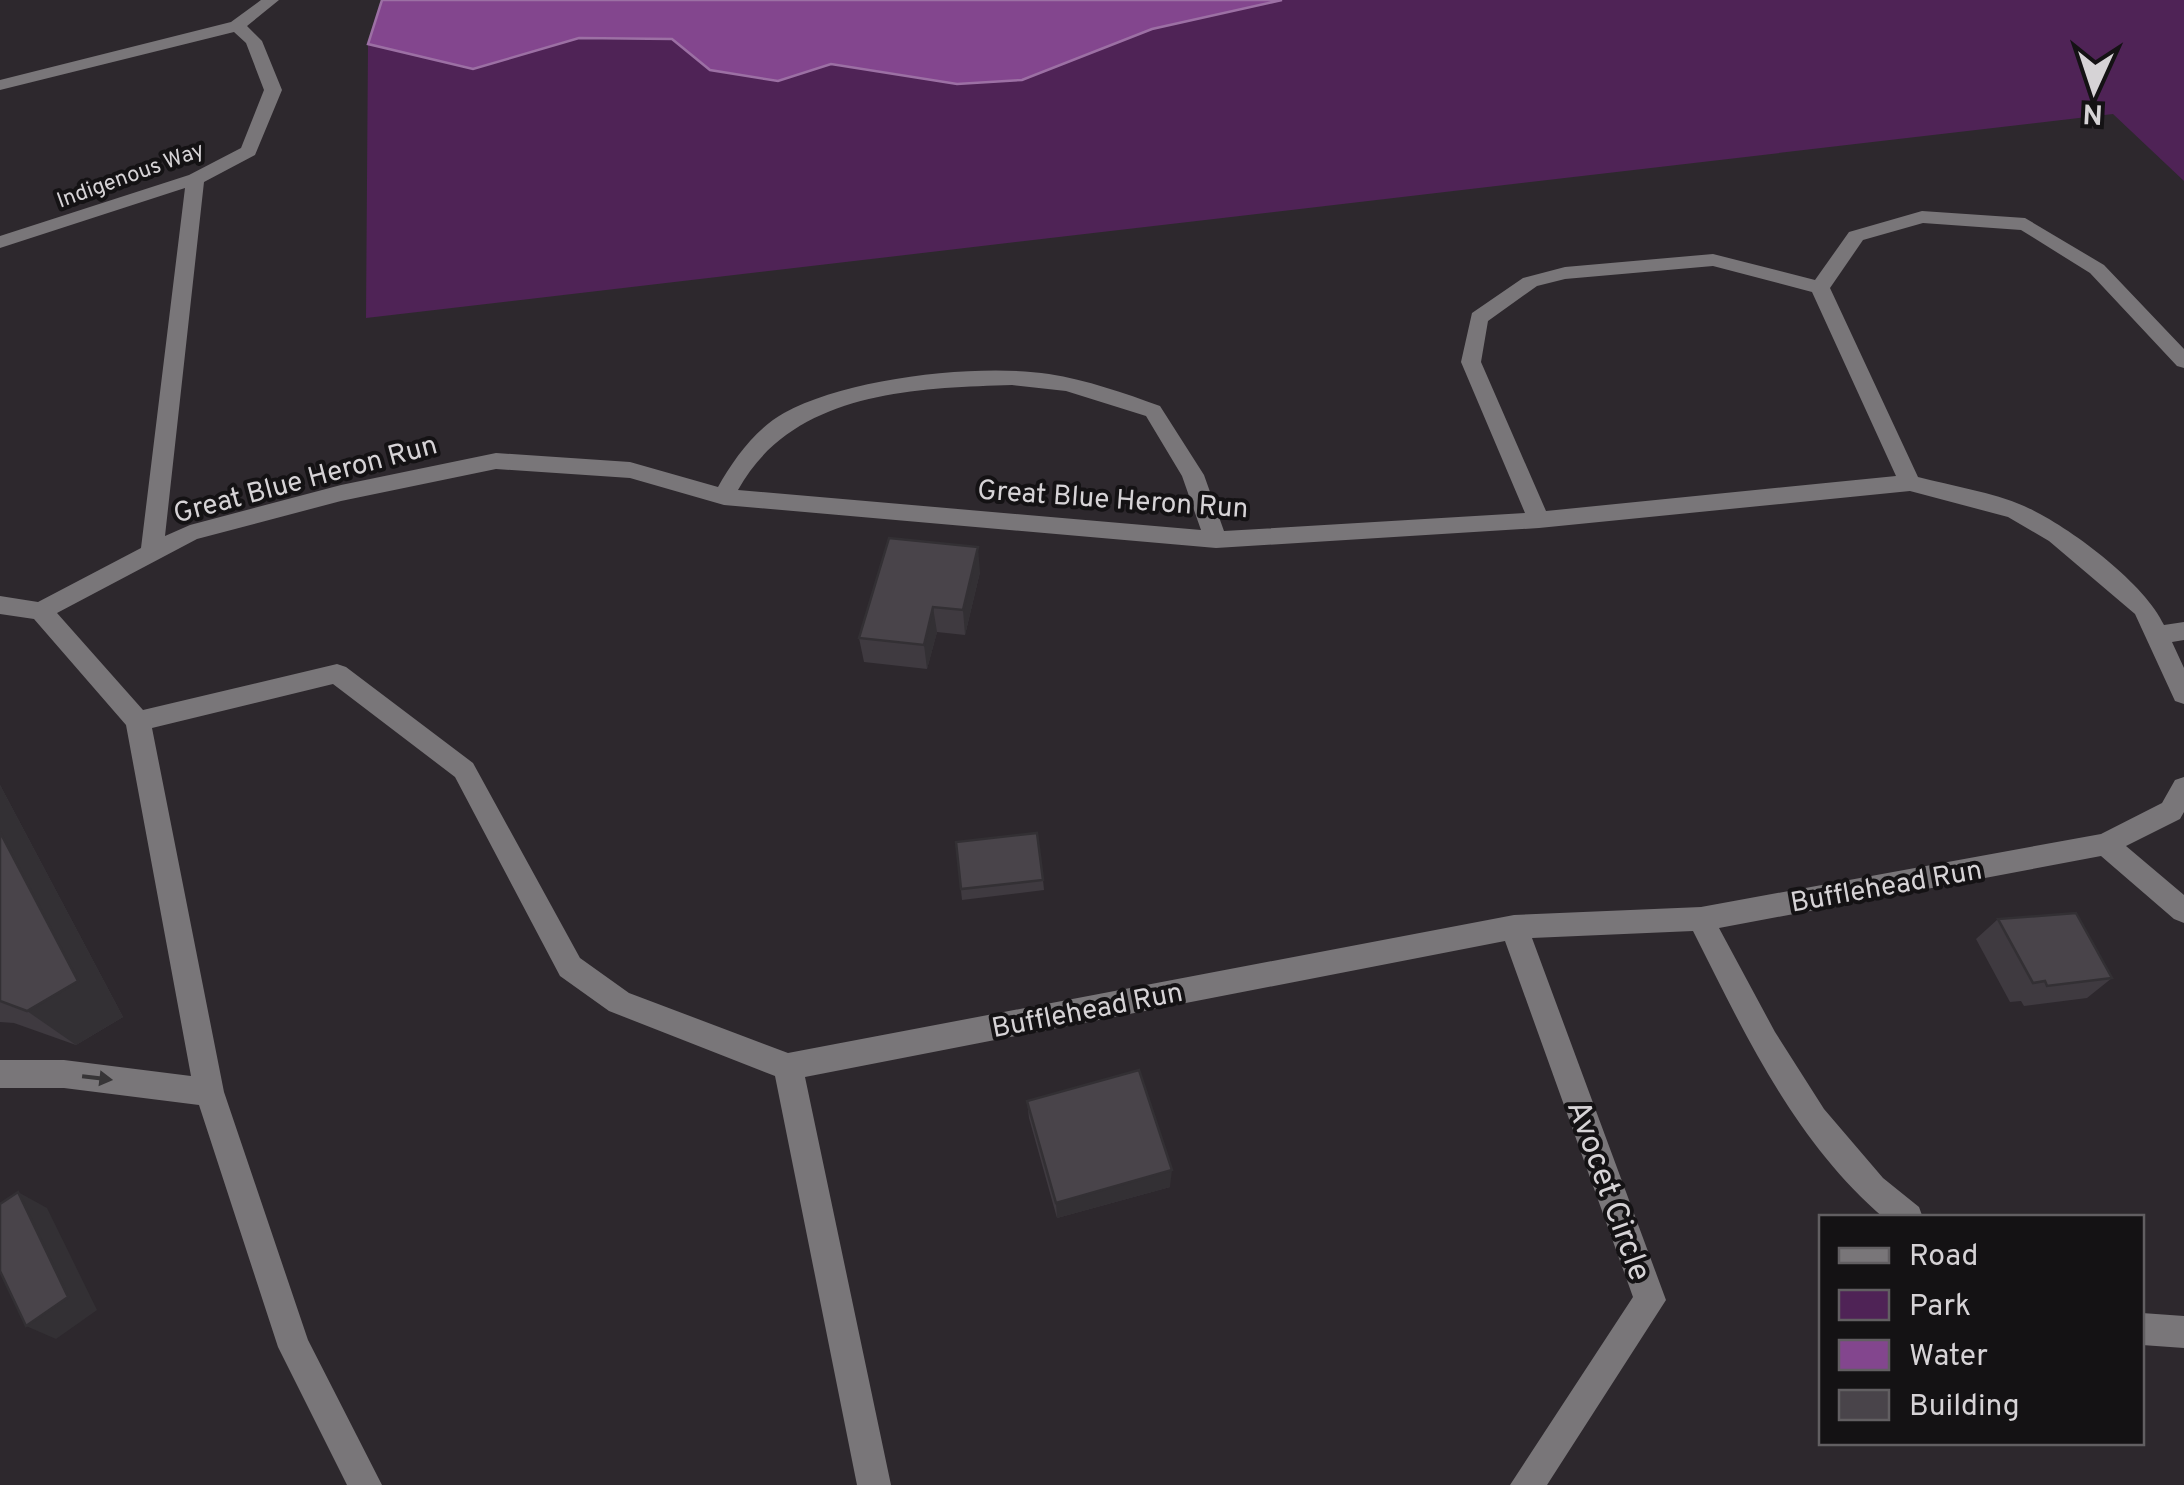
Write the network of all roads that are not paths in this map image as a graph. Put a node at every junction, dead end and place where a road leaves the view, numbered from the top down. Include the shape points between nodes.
1 (270, 0) edge
2 (237, 26) junction
3 (0, 85) edge
4 (196, 180) junction
5 (0, 242) edge
6 (1820, 288) junction
7 (2184, 361) edge
8 (1910, 483) junction
9 (724, 497) junction
10 (1539, 520) junction
11 (1216, 540) junction
12 (152, 553) junction
13 (0, 605) edge
14 (41, 611) junction
15 (2184, 632) edge
16 (2157, 636) junction
17 (2184, 694) edge
18 (138, 721) junction
19 (2184, 788) edge
20 (2106, 844) junction
21 (2184, 911) edge
22 (1701, 919) junction
23 (1514, 927) junction
24 (788, 1066) junction
25 (0, 1074) edge
26 (210, 1092) junction
27 (1904, 1215) edge
28 (2144, 1328) edge
29 (2184, 1332) edge
30 (365, 1485) edge
31 (874, 1485) edge
32 (1527, 1485) edge

1 - 2 lane
2 - 3 lane
2 - 4 lane, Indigenous Way via 254,41 272,90 249,150
4 - 5 lane, Indigenous Way
4 - 12 lane
6 - 7 lane via 1856,236 1922,217 2025,224 2097,270
6 - 8 lane
6 - 10 lane via 1713,260 1564,273 1530,282 1480,318 1472,362
8 - 10 lane, Great Blue Heron Run
8 - 16 lane, Great Blue Heron Run via 2015,511 2058,536 2144,608
9 - 11 lane, Great Blue Heron Run
9 - 11 lane via 731,477 791,418 875,392 1014,377 1154,410 1192,475
9 - 12 lane, Great Blue Heron Run via 630,470 496,460 190,533
10 - 11 lane, Great Blue Heron Run
12 - 14 lane, Great Blue Heron Run
13 - 14 lane
14 - 18 lane
15 - 16 lane
16 - 17 lane
18 - 24 lane via 337,674 464,770 570,967 619,1002
18 - 26 lane
19 - 20 lane, Bufflehead Run via 2172,811
20 - 21 lane
20 - 22 lane, Bufflehead Run
22 - 23 lane, Bufflehead Run
22 - 27 lane via 1792,1094
23 - 24 lane, Bufflehead Run
23 - 32 lane, Avocet Circle via 1650,1300
24 - 31 lane
25 -> 26 lane via 64,1074
26 - 30 lane via 294,1347
28 - 29 lane

